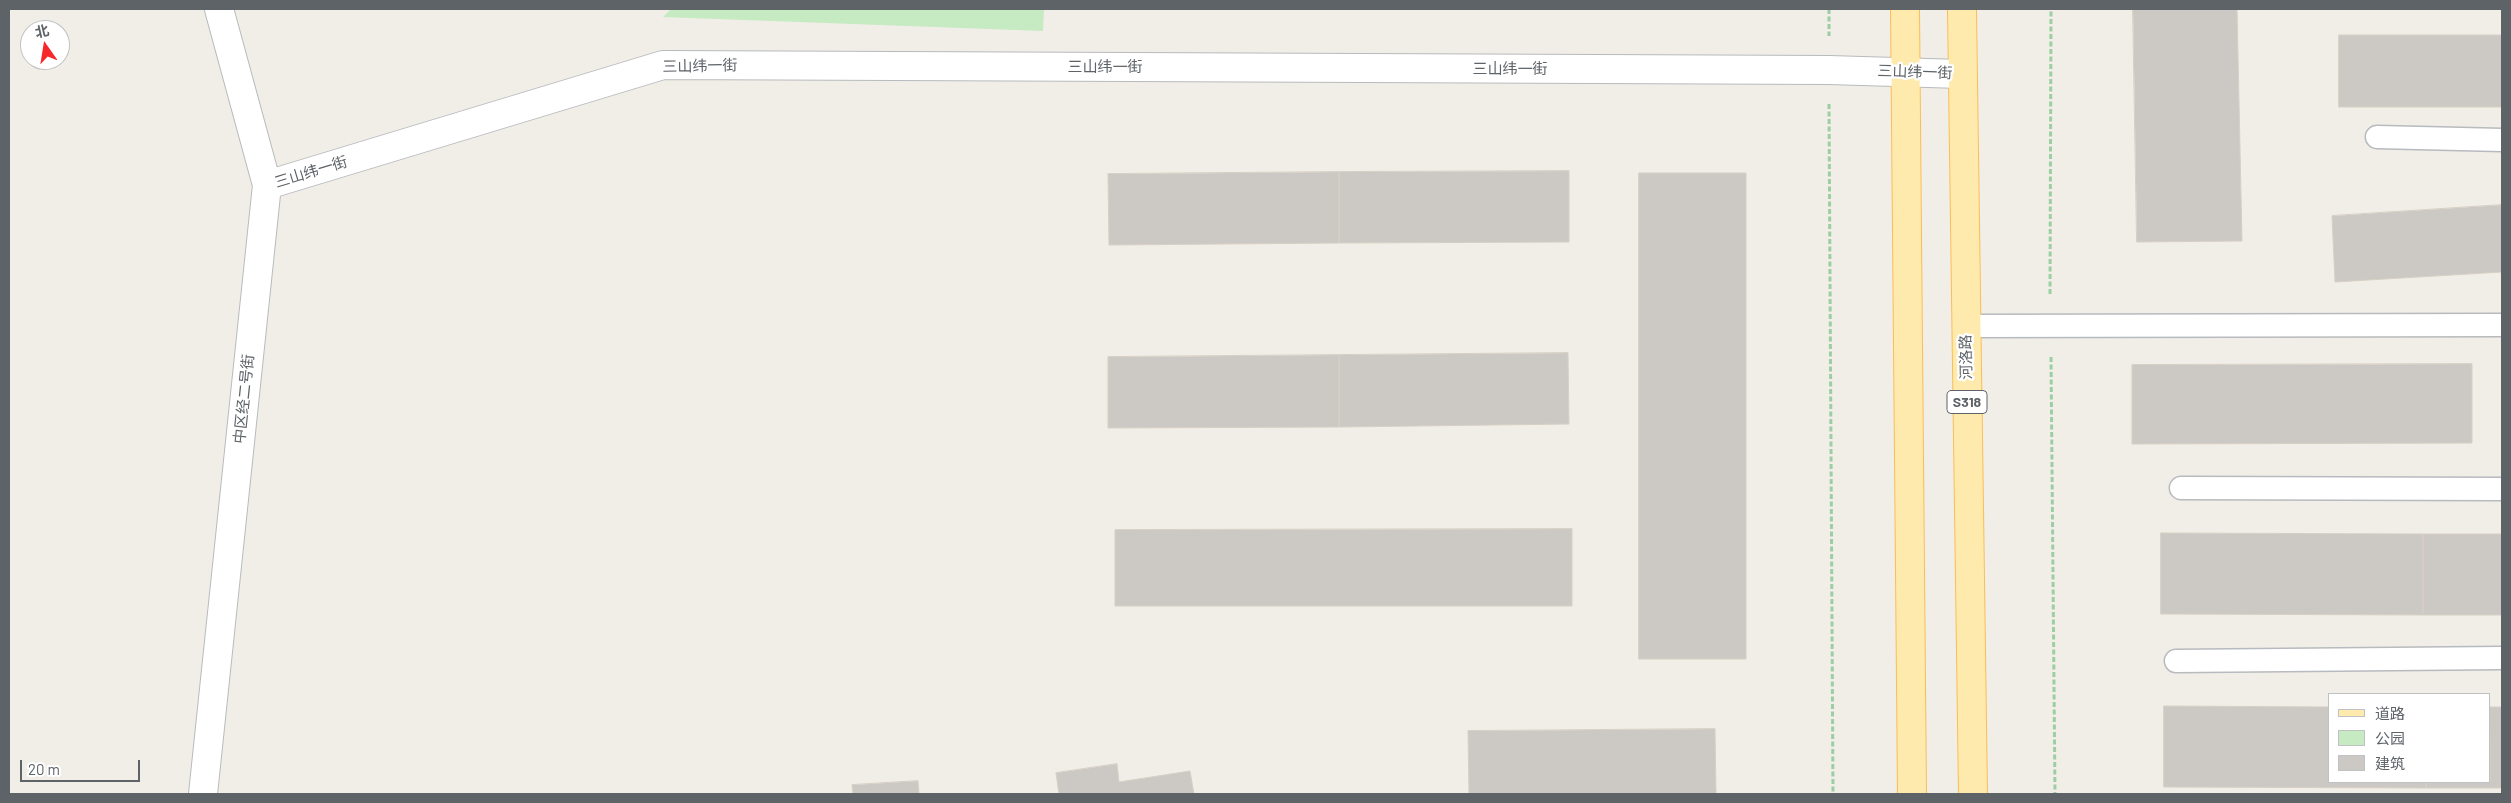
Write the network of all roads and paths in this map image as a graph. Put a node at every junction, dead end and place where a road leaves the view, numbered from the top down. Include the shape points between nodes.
1 (219, 9) edge
2 (1829, 9) edge
3 (1905, 9) edge
4 (1962, 9) edge
5 (2052, 9) edge
6 (1829, 70) junction
7 (1905, 72) junction
8 (1961, 74) junction
9 (2377, 138) dead end
10 (2502, 140) edge
11 (267, 185) junction
12 (2050, 325) junction
13 (1965, 326) junction
14 (2502, 326) edge
15 (2182, 488) dead end
16 (2502, 489) edge
17 (2502, 658) edge
18 (2176, 661) dead end
19 (203, 794) edge
20 (1833, 794) edge
21 (1912, 794) edge
22 (1973, 794) edge
23 (2055, 794) edge

1 - 11 street, 中区经二号街
2 - 6 path
3 - 7 main road
4 - 8 main road, 河洛路 / S318
5 - 12 path
6 - 7 street, 三山纬一街
6 - 11 street, 三山纬一街 via 663,64
6 - 20 path
7 - 8 street, 三山纬一街
7 - 21 main road
8 - 13 main road, 河洛路 / S318
9 - 10 lane
11 - 19 street, 中区经二号街
12 - 13 lane
12 - 14 lane
12 - 23 path
13 - 22 main road, 河洛路 / S318
15 - 16 lane
17 - 18 lane

